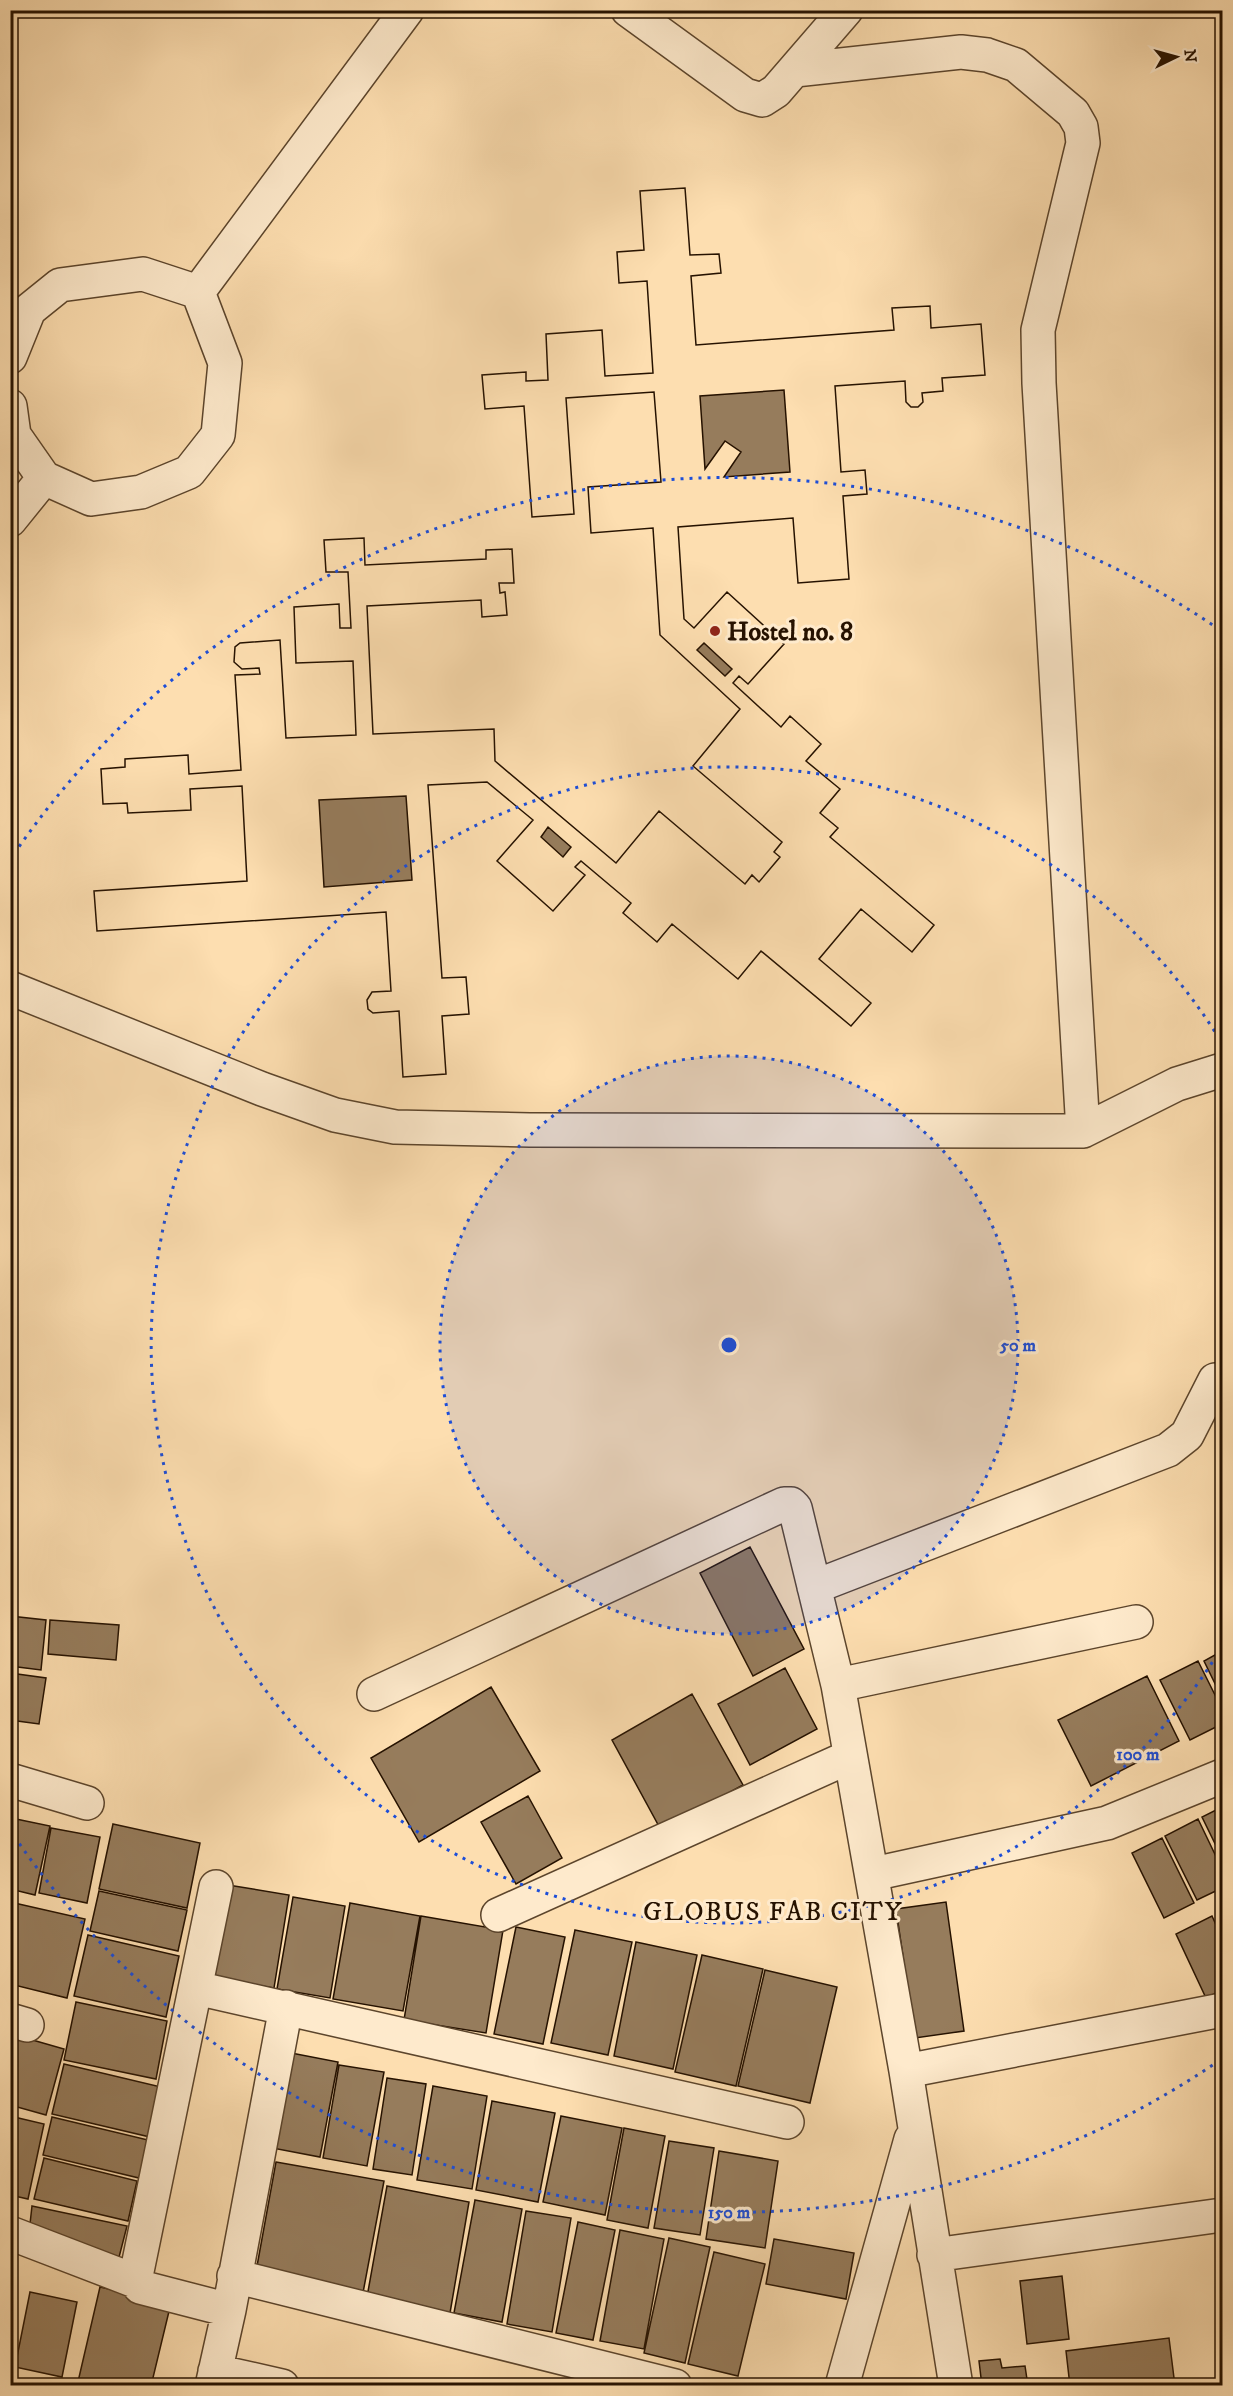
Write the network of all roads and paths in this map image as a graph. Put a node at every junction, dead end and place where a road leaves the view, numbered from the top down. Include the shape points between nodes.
1 (407, 10) edge
2 (628, 10) edge
3 (846, 10) edge
4 (795, 70) junction
5 (198, 292) junction
6 (10, 357) edge
7 (10, 406) edge
8 (44, 478) junction
9 (10, 520) edge
10 (10, 988) edge
11 (1222, 1070) edge
12 (1083, 1131) junction
13 (1215, 1380) dead end
14 (814, 1587) junction
15 (1136, 1622) dead end
16 (838, 1685) junction
17 (374, 1694) dead end
18 (849, 1757) junction
19 (1222, 1776) edge
20 (10, 1780) edge
21 (87, 1803) dead end
22 (873, 1874) junction
23 (216, 1887) dead end
24 (498, 1915) dead end
25 (196, 1988) junction
26 (286, 2007) junction
27 (1222, 2010) edge
28 (906, 2071) junction
29 (787, 2122) dead end
30 (914, 2125) junction
31 (1222, 2215) edge
32 (10, 2233) edge
33 (934, 2256) junction
34 (234, 2276) junction
35 (135, 2282) junction
36 (229, 2310) junction
37 (214, 2378) edge
38 (282, 2385) edge
39 (675, 2385) edge
40 (842, 2385) edge
41 (956, 2385) edge

1 - 5 street
2 - 4 street via 745,95 762,99 776,91
3 - 4 street
4 - 12 street via 961,52 987,55 1016,65 1073,113 1081,128 1083,143 1038,330
5 - 6 street via 143,274 60,285 29,310
5 - 8 street via 225,363 218,435 189,471 141,492 91,499
7 - 8 street via 14,435
8 - 9 street
10 - 12 street via 262,1089 335,1115 395,1127 530,1131
11 - 12 street via 1177,1084
13 - 14 street via 1187,1435 1168,1450
14 - 16 street
14 - 17 street via 795,1508 784,1504
15 - 16 street
16 - 18 street
18 - 22 street
18 - 24 street
19 - 22 street via 1107,1823
20 - 21 street
22 - 28 street
23 - 25 street
25 - 26 street
25 - 35 street
26 - 29 street
26 - 34 street
27 - 28 street
28 - 30 street
30 - 33 street
30 - 40 street
31 - 33 street
32 - 35 street
33 - 41 street
34 - 36 street
34 - 39 street
35 - 36 street via 140,2287
36 - 37 street
37 - 38 street

